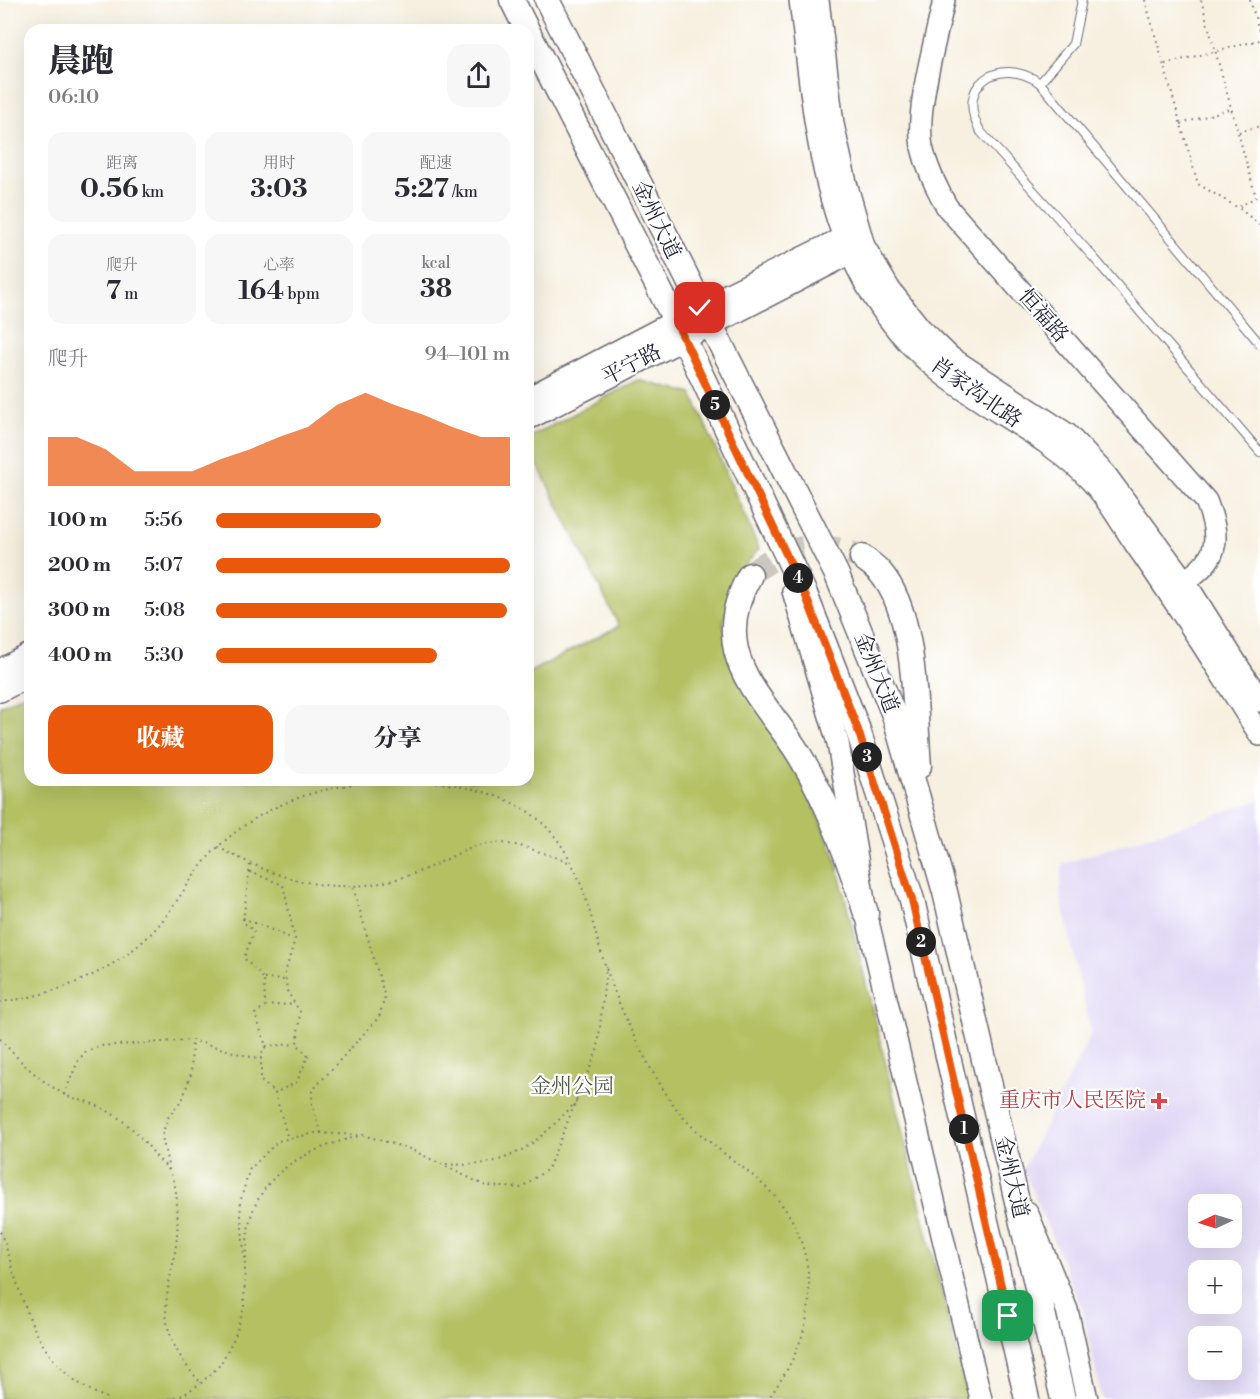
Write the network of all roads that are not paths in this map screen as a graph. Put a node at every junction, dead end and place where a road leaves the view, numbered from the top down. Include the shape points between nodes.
1 (512, 0) edge
2 (547, 0) edge
3 (800, 0) edge
4 (818, 0) edge
5 (944, 0) edge
6 (1082, 0) edge
7 (524, 24) edge
8 (534, 45) edge
9 (1040, 83) junction
10 (853, 242) junction
11 (704, 316) junction
12 (680, 330) junction
13 (1260, 344) edge
14 (534, 395) edge
15 (534, 415) edge
16 (1260, 452) edge
17 (773, 526) junction
18 (862, 557) tunnel mouth
19 (750, 575) tunnel mouth
20 (1177, 587) junction
21 (24, 657) edge
22 (0, 670) edge
23 (24, 679) edge
24 (0, 691) edge
25 (1260, 701) edge
26 (1260, 735) edge
27 (923, 816) junction
28 (866, 913) junction
29 (1009, 1167) junction
30 (981, 1399) edge
31 (1027, 1399) edge
32 (1063, 1399) edge
33 (1087, 1399) edge

1 - 7 main road, 金州大道
2 - 11 main road, 金州大道
3 - 10 main road, 肖家沟北路 via 816,130
4 - 10 main road, 肖家沟北路
5 - 20 main road, 恒福路 via 922,110 921,144 929,175 947,207 1206,501 1214,520 1215,541 1210,560
6 - 9 lane via 1073,44
8 - 12 main road, 金州大道
9 - 13 lane
9 - 16 lane via 1023,73 994,74 974,93 975,123
10 - 11 main road, 平宁路
10 - 20 main road, 肖家沟北路 via 920,328 950,357 1067,434 1105,474
11 - 12 main road, 平宁路
11 - 27 main road, 金州大道 via 837,575 894,715
12 - 14 main road, 平宁路
12 - 15 main road, 平宁路
12 - 17 main road, 金州大道
17 - 28 main road via 838,743
17 - 31 main road, 金州大道 via 805,594 858,730 912,900
18 - 27 main road via 879,572 894,594 903,622 910,652
19 - 28 main road via 738,596 736,651 748,678 821,794 846,851
20 - 25 main road, 肖家沟北路
20 - 26 main road, 肖家沟北路
21 - 22 main road
23 - 24 main road
27 - 29 main road, 金州大道 via 945,892
28 - 30 main road
29 - 32 main road, 金州大道
29 - 33 main road via 1067,1310

